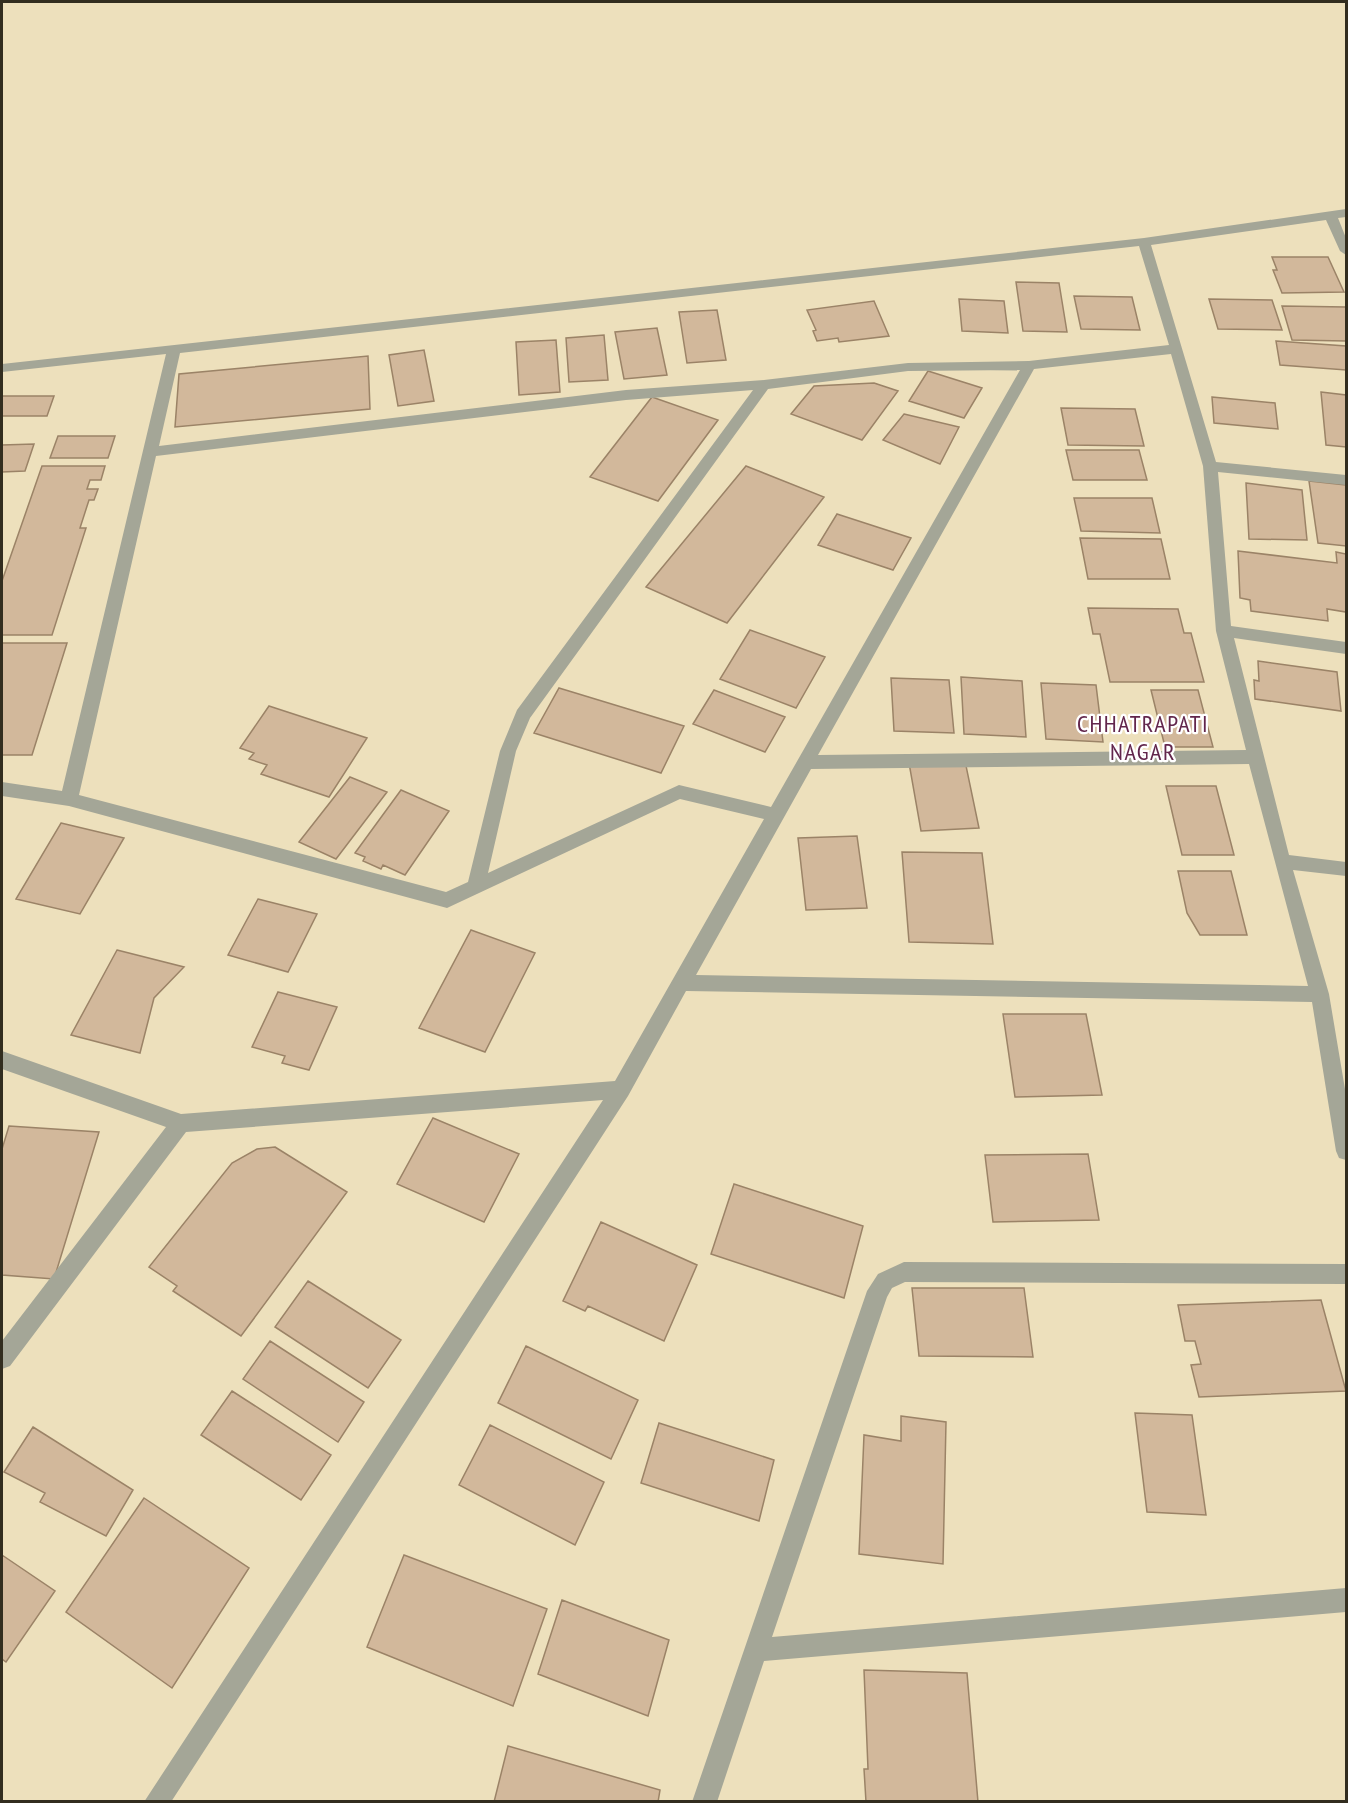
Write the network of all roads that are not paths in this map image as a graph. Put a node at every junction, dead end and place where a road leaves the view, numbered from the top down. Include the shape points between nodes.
1 (1347, 213) edge
2 (1330, 215) junction
3 (1144, 242) junction
4 (1347, 251) edge
5 (1176, 349) junction
6 (174, 350) junction
7 (1029, 365) junction
8 (2, 368) edge
9 (764, 385) junction
10 (149, 452) junction
11 (1210, 466) junction
12 (1347, 480) edge
13 (1224, 631) junction
14 (1347, 648) edge
15 (1255, 757) junction
16 (806, 762) junction
17 (2, 789) edge
18 (69, 799) junction
19 (776, 815) junction
20 (1281, 861) junction
21 (1347, 869) edge
22 (476, 887) junction
23 (681, 983) junction
24 (1320, 994) junction
25 (2, 1060) edge
26 (621, 1090) junction
27 (181, 1123) junction
28 (1347, 1151) edge
29 (1347, 1274) edge
30 (2, 1358) edge
31 (1347, 1600) edge
32 (756, 1650) junction
33 (156, 1802) edge
34 (704, 1802) edge

1 - 2 street
2 - 3 street
2 - 4 street
3 - 5 street
3 - 6 street
5 - 7 street
5 - 11 street
6 - 8 street
6 - 10 street
7 - 9 street via 908,367
7 - 16 street
9 - 10 street via 626,395
9 - 22 street via 523,715 508,751
10 - 18 street
11 - 12 street
11 - 13 street
13 - 14 street
13 - 15 street
15 - 16 street
15 - 20 street
16 - 19 street
17 - 18 street
18 - 22 street via 447,900
19 - 22 street via 679,792
19 - 23 street
20 - 21 street
20 - 24 street
23 - 24 street
23 - 26 street
24 - 28 street
25 - 27 street
26 - 27 street
26 - 33 street
27 - 30 street
29 - 32 street via 904,1272 885,1281 878,1291
31 - 32 street
32 - 34 street

